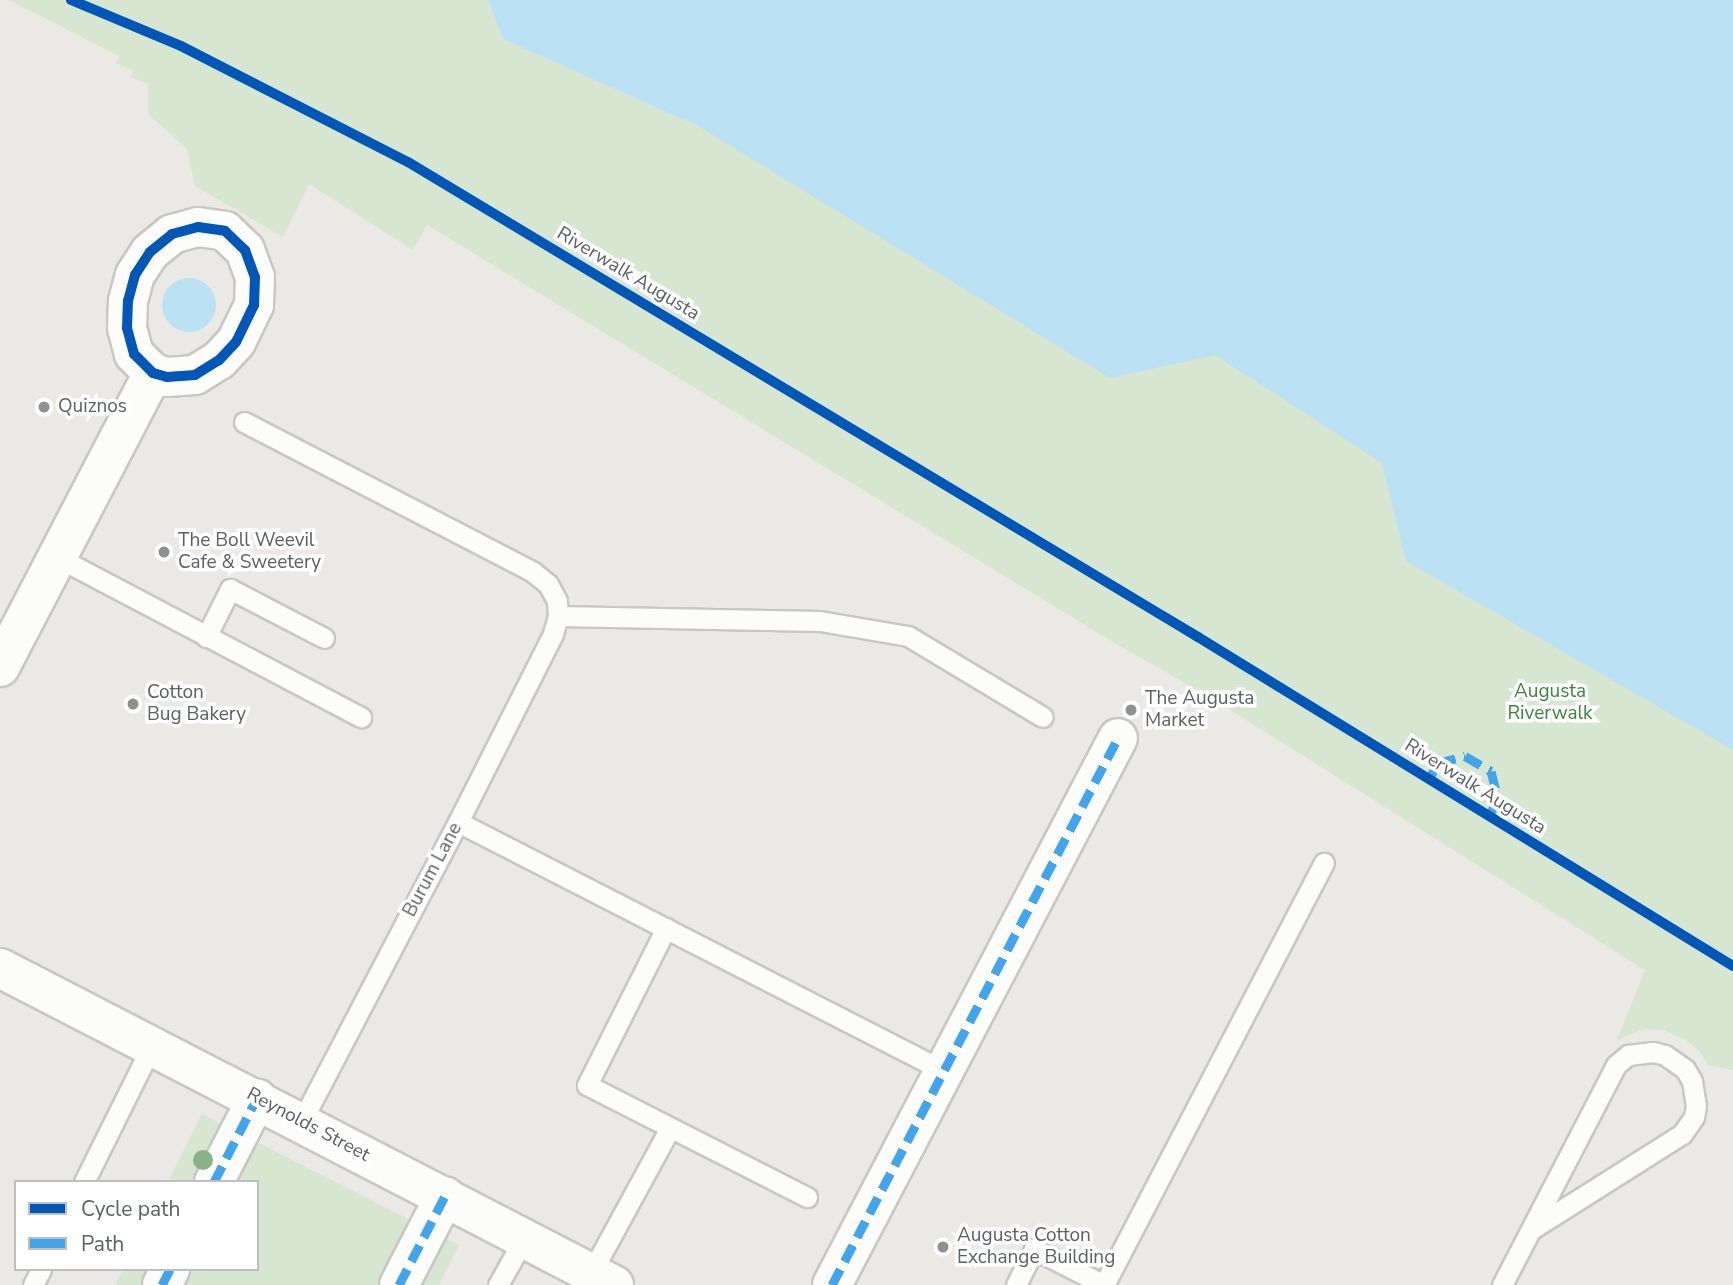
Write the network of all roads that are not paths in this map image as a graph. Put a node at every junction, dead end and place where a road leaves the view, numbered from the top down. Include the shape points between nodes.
1 (153, 373) dead end
2 (244, 422) dead end
3 (57, 557) junction
4 (558, 616) junction
5 (206, 637) junction
6 (324, 638) dead end
7 (0, 667) edge
8 (361, 717) dead end
9 (1043, 718) dead end
10 (1118, 738) dead end
11 (458, 822) junction
12 (1324, 863) dead end
13 (666, 928) junction
14 (0, 968) edge
15 (152, 1045) junction
16 (944, 1071) junction
17 (257, 1098) junction
18 (301, 1122) junction
19 (670, 1128) junction
20 (85, 1180) edge
21 (215, 1180) edge
22 (445, 1196) junction
23 (807, 1197) dead end
24 (1532, 1229) junction
25 (524, 1238) junction
26 (603, 1279) edge
27 (399, 1285) edge
28 (498, 1285) edge
29 (832, 1285) edge
30 (1016, 1285) edge
31 (1104, 1285) edge
32 (1502, 1285) edge

1 - 3 street
2 - 4 lane via 533,572 548,584 557,601
3 - 5 lane
3 - 7 street
4 - 9 lane via 820,621 908,636
4 - 11 lane, Burum Lane
5 - 6 lane via 230,589
5 - 8 lane
10 - 16 street
11 - 13 lane
11 - 18 lane, Burum Lane
12 - 31 lane
13 - 16 lane
13 - 19 lane via 587,1085
14 - 15 street, Reynolds Street
15 - 17 street, Reynolds Street
15 - 20 lane
16 - 29 street
17 - 18 street, Reynolds Street
17 - 21 street
18 - 22 street, Reynolds Street
19 - 23 lane
19 - 26 lane
22 - 25 street, Reynolds Street
22 - 27 street
24 - 24 lane via 1616,1065 1628,1055 1653,1052 1685,1069 1696,1093 1696,1106 1682,1134
24 - 32 lane
25 - 26 street, Reynolds Street
25 - 28 lane
30 - 31 lane via 1034,1249

